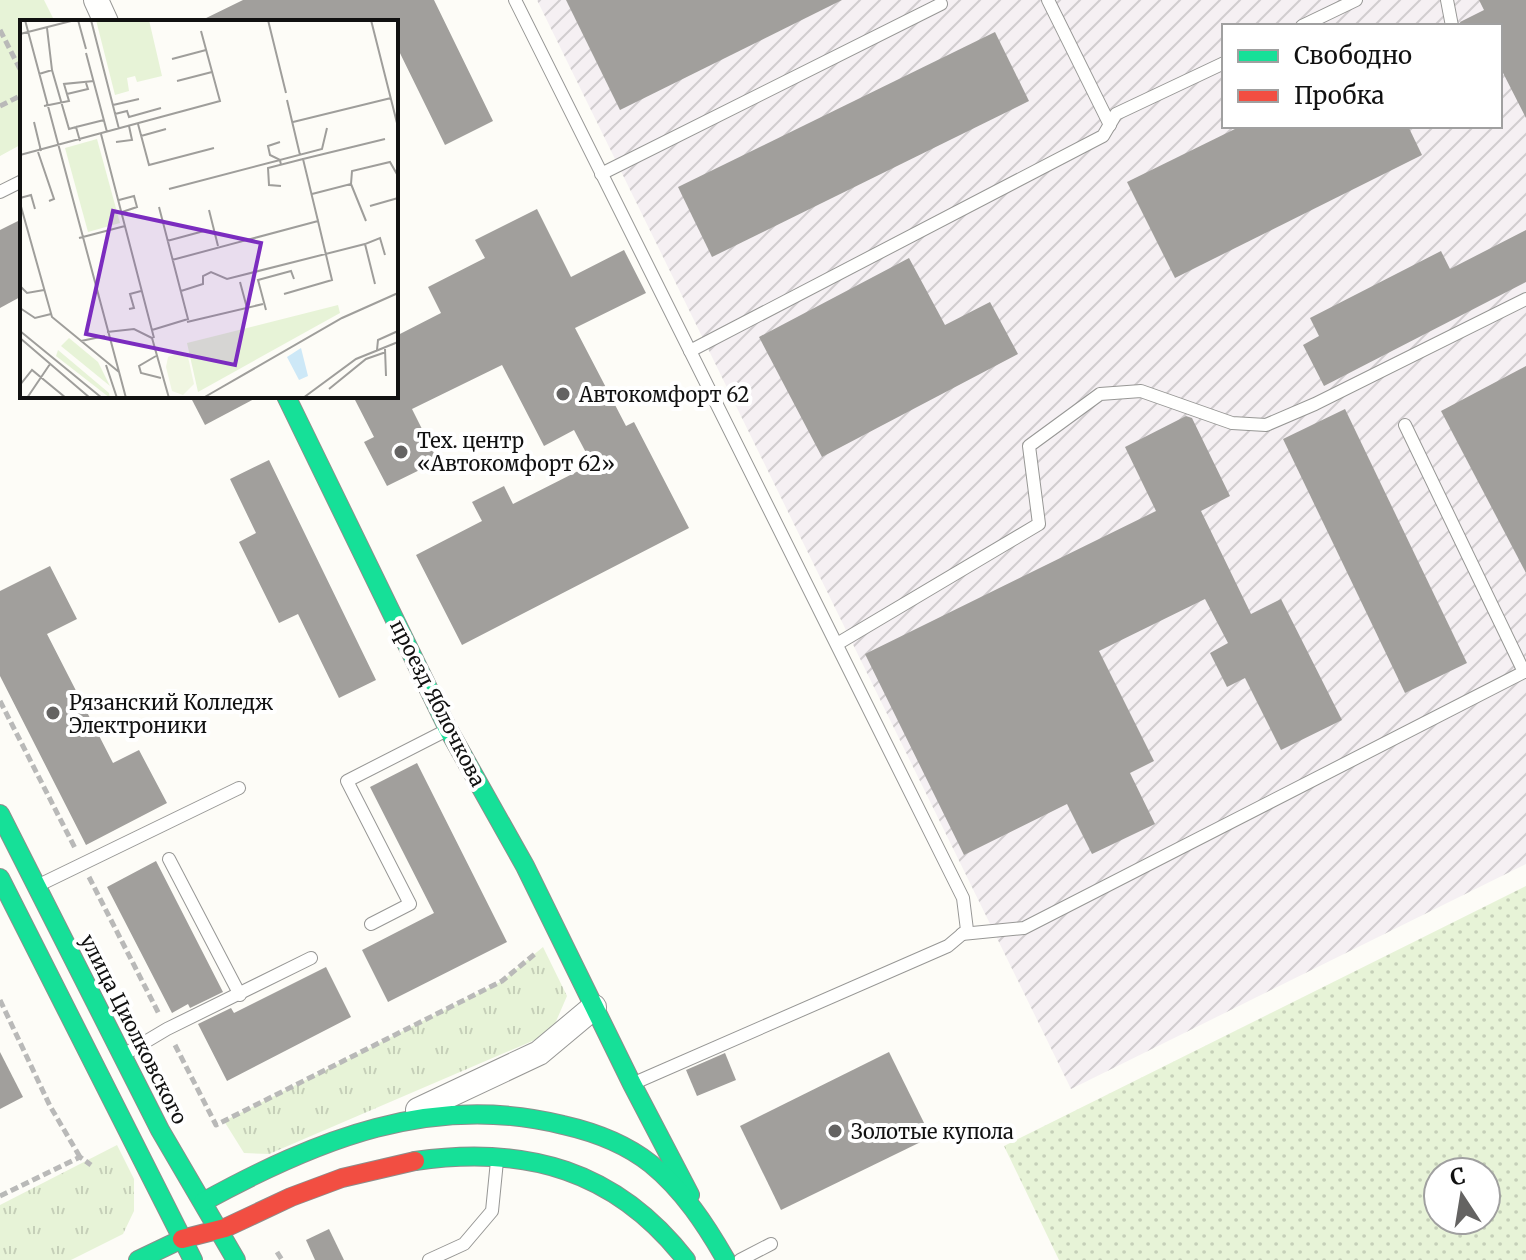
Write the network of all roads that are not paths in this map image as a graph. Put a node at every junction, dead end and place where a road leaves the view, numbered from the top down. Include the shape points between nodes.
1 (96, 0) edge
2 (515, 0) edge
3 (1048, 0) edge
4 (1356, 0) edge
5 (1447, 0) edge
6 (941, 4) dead end
7 (105, 20) edge
8 (1306, 24) edge
9 (1452, 24) edge
10 (1222, 64) edge
11 (1110, 125) junction
12 (601, 174) junction
13 (20, 182) edge
14 (0, 192) edge
15 (1526, 299) edge
16 (690, 351) junction
17 (287, 398) edge
18 (1405, 425) dead end
19 (837, 644) junction
20 (1525, 672) edge
21 (448, 729) junction
22 (239, 788) dead end
23 (0, 814) edge
24 (169, 859) dead end
25 (0, 878) edge
26 (36, 886) junction
27 (371, 924) dead end
28 (962, 934) junction
29 (311, 958) dead end
30 (240, 995) junction
31 (594, 1007) junction
32 (121, 1056) junction
33 (632, 1084) junction
34 (393, 1122) junction
35 (497, 1157) junction
36 (203, 1202) junction
37 (703, 1220) junction
38 (219, 1230) junction
39 (182, 1239) junction
40 (771, 1244) dead end
41 (138, 1260) edge
42 (193, 1260) edge
43 (236, 1260) edge
44 (429, 1260) edge
45 (686, 1260) edge
46 (726, 1260) edge
47 (740, 1260) edge

1 - 7 street
2 - 12 lane
3 - 11 lane
4 - 8 lane
5 - 9 lane
6 - 12 lane
10 - 11 lane via 1116,114
11 - 16 lane via 1103,136
12 - 16 lane
13 - 14 lane
15 - 19 lane via 1266,425 1232,423 1141,391 1100,394 1029,446 1039,524
16 - 19 lane
17 - 21 main road, проезд Яблочкова
18 - 20 lane
19 - 28 lane via 963,898 967,930
20 - 28 lane via 1024,928
21 - 27 lane via 347,781 410,904
21 - 31 main road, проезд Яблочкова via 525,866
22 - 26 lane
23 - 26 main road, улица Циолковского
24 - 30 lane
25 - 39 main road
26 - 32 main road, улица Циолковского
28 - 33 lane via 948,946
29 - 30 lane
30 - 32 lane
31 - 33 main road, проезд Яблочкова
31 - 34 street, проезд Яблочкова via 539,1053
32 - 36 main road, улица Циолковского
33 - 37 main road, проезд Яблочкова
34 - 36 main road, проезд Яблочкова via 275,1163
34 - 37 main road, проезд Яблочкова via 464,1111 552,1119 604,1137 651,1164
35 - 38 main road via 397,1164 345,1177
35 - 44 lane via 492,1211 464,1244
35 - 45 main road via 588,1178 622,1197 669,1237
36 - 38 main road, улица Циолковского
36 - 39 main road
37 - 46 main road, проезд Яблочкова
38 - 39 main road
38 - 43 main road, улица Циолковского
39 - 41 main road
39 - 42 main road
40 - 47 lane

